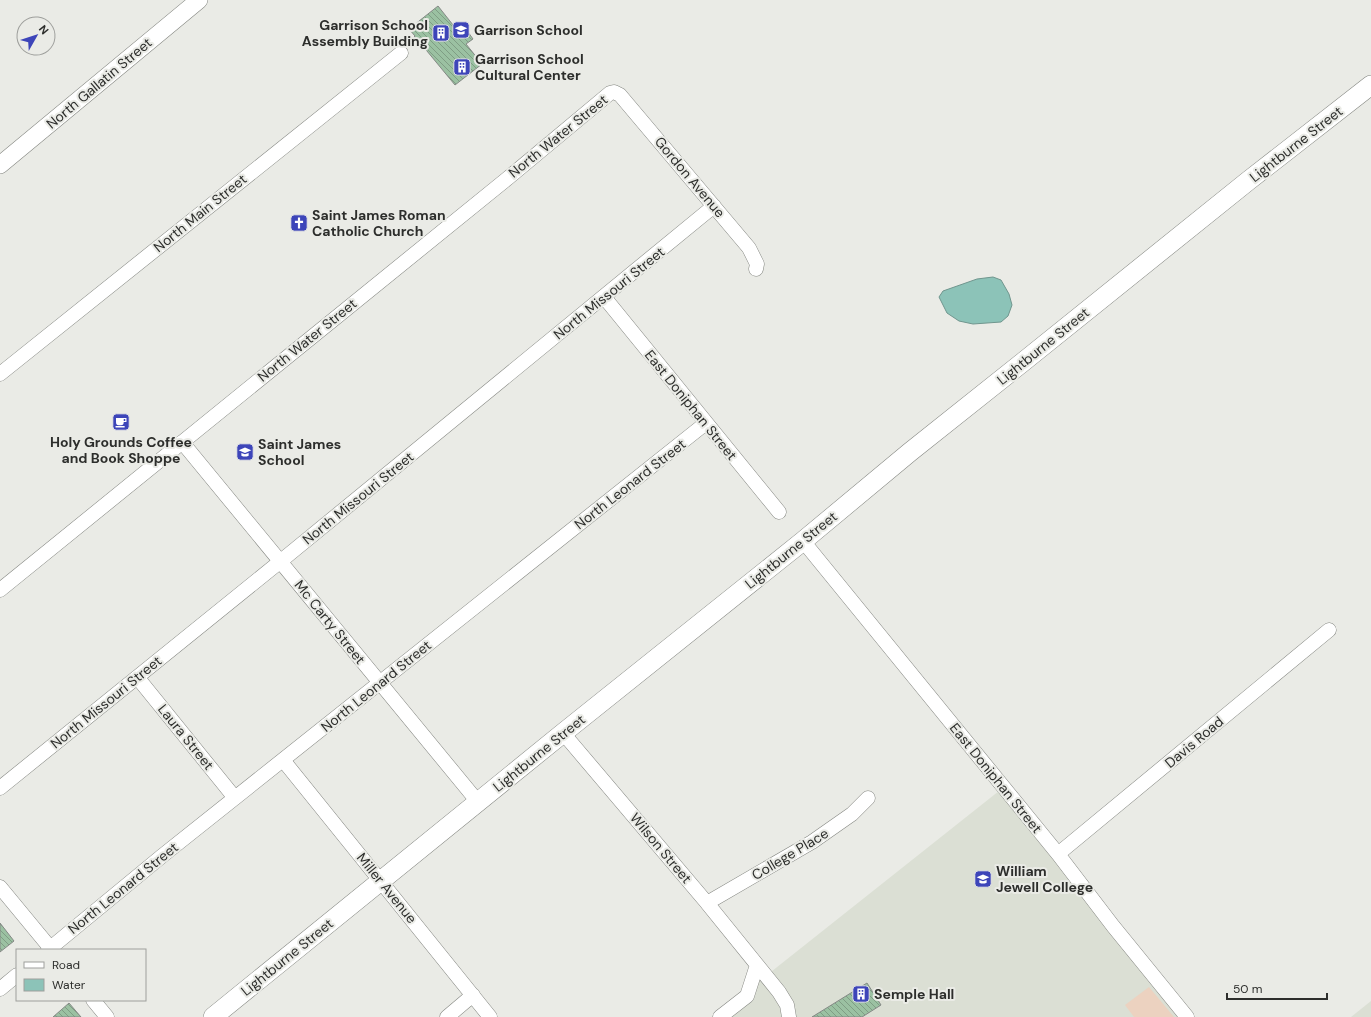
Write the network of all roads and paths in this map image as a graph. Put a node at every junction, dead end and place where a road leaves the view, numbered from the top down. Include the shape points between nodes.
1 (199, 0) edge
2 (400, 53) dead end
3 (1371, 85) edge
4 (614, 92) joint
5 (0, 165) edge
6 (714, 206) junction
7 (756, 269) dead end
8 (604, 297) junction
9 (0, 374) edge
10 (706, 423) junction
11 (182, 442) junction
12 (779, 512) dead end
13 (803, 541) junction
14 (280, 561) junction
15 (0, 590) edge
16 (1329, 630) dead end
17 (137, 677) junction
18 (380, 682) junction
19 (563, 733) junction
20 (283, 760) junction
21 (0, 788) edge
22 (235, 798) junction
23 (868, 798) dead end
24 (478, 802) junction
25 (1058, 854) junction
26 (381, 881) junction
27 (0, 887) edge
28 (707, 903) junction
29 (50, 949) edge
30 (757, 965) junction
31 (16, 976) edge
32 (0, 989) edge
33 (473, 995) junction
34 (94, 1001) edge
35 (107, 1017) edge
36 (213, 1017) edge
37 (447, 1017) edge
38 (490, 1017) edge
39 (720, 1017) edge
40 (789, 1017) edge
41 (1188, 1017) edge

1 - 5 street, North Gallatin Street
2 - 9 street, North Main Street
3 - 13 main road, Lightburne Street via 910,452
4 - 6 street, Gordon Avenue via 620,95
4 - 11 street, North Water Street via 606,95 508,178
6 - 7 street, Gordon Avenue via 749,248 757,264
6 - 8 street, North Missouri Street
8 - 10 street, East Doniphan Street
8 - 14 street, North Missouri Street
10 - 12 street, East Doniphan Street
10 - 18 street, North Leonard Street
11 - 14 street, Mc Carty Street
11 - 15 street, North Water Street
13 - 19 main road, Lightburne Street
13 - 25 street, East Doniphan Street
14 - 17 street, North Missouri Street
14 - 18 street, Mc Carty Street
16 - 25 street, Davis Road
17 - 21 street, North Missouri Street
17 - 22 street, Laura Street
18 - 20 street, North Leonard Street
18 - 24 street, Mc Carty Street
19 - 24 main road, Lightburne Street
19 - 28 street, Wilson Street
20 - 22 street, North Leonard Street
20 - 26 street, Miller Avenue
22 - 29 street, North Leonard Street
23 - 28 street, College Place via 852,814 812,842
24 - 26 main road, Lightburne Street
25 - 41 street, East Doniphan Street
26 - 33 street, Miller Avenue
26 - 36 main road, Lightburne Street
27 - 29 street
28 - 30 street, Wilson Street
30 - 39 street via 747,996
30 - 40 street, Wilson Street via 779,992 787,1005
31 - 32 street
33 - 37 street
33 - 38 street, Miller Avenue
34 - 35 street

